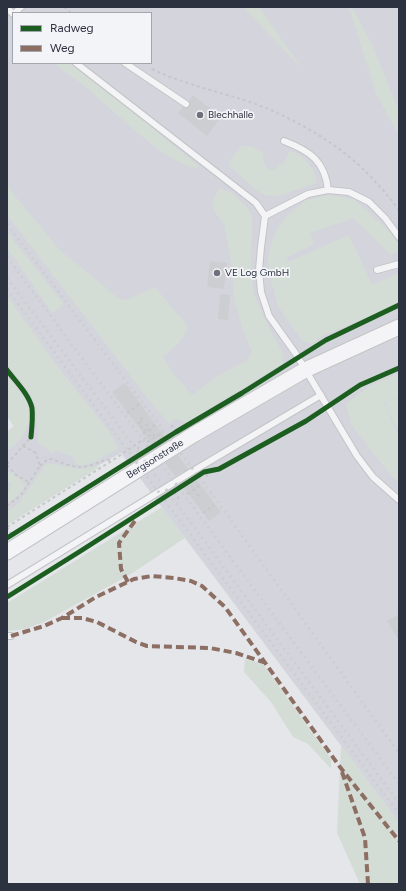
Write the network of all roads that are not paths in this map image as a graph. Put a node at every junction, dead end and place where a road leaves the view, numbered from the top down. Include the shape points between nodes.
1 (77, 64) edge
2 (126, 64) edge
3 (186, 104) dead end
4 (284, 141) dead end
5 (328, 190) junction
6 (265, 216) junction
7 (399, 237) edge
8 (399, 264) edge
9 (377, 270) dead end
10 (399, 327) edge
11 (305, 370) junction
12 (321, 395) junction
13 (399, 500) edge
14 (7, 552) edge
15 (7, 584) edge

1 - 6 lane via 256,203
2 - 3 lane
4 - 5 lane via 297,146 316,160 324,170
5 - 6 lane via 308,194
5 - 7 lane via 349,192 369,202
6 - 11 lane via 259,270 261,292 269,316
8 - 9 lane
10 - 11 street, Bergsonstraße
11 - 12 lane
11 - 14 street, Bergsonstraße via 193,435
12 - 13 lane via 357,456 373,477
12 - 15 lane

